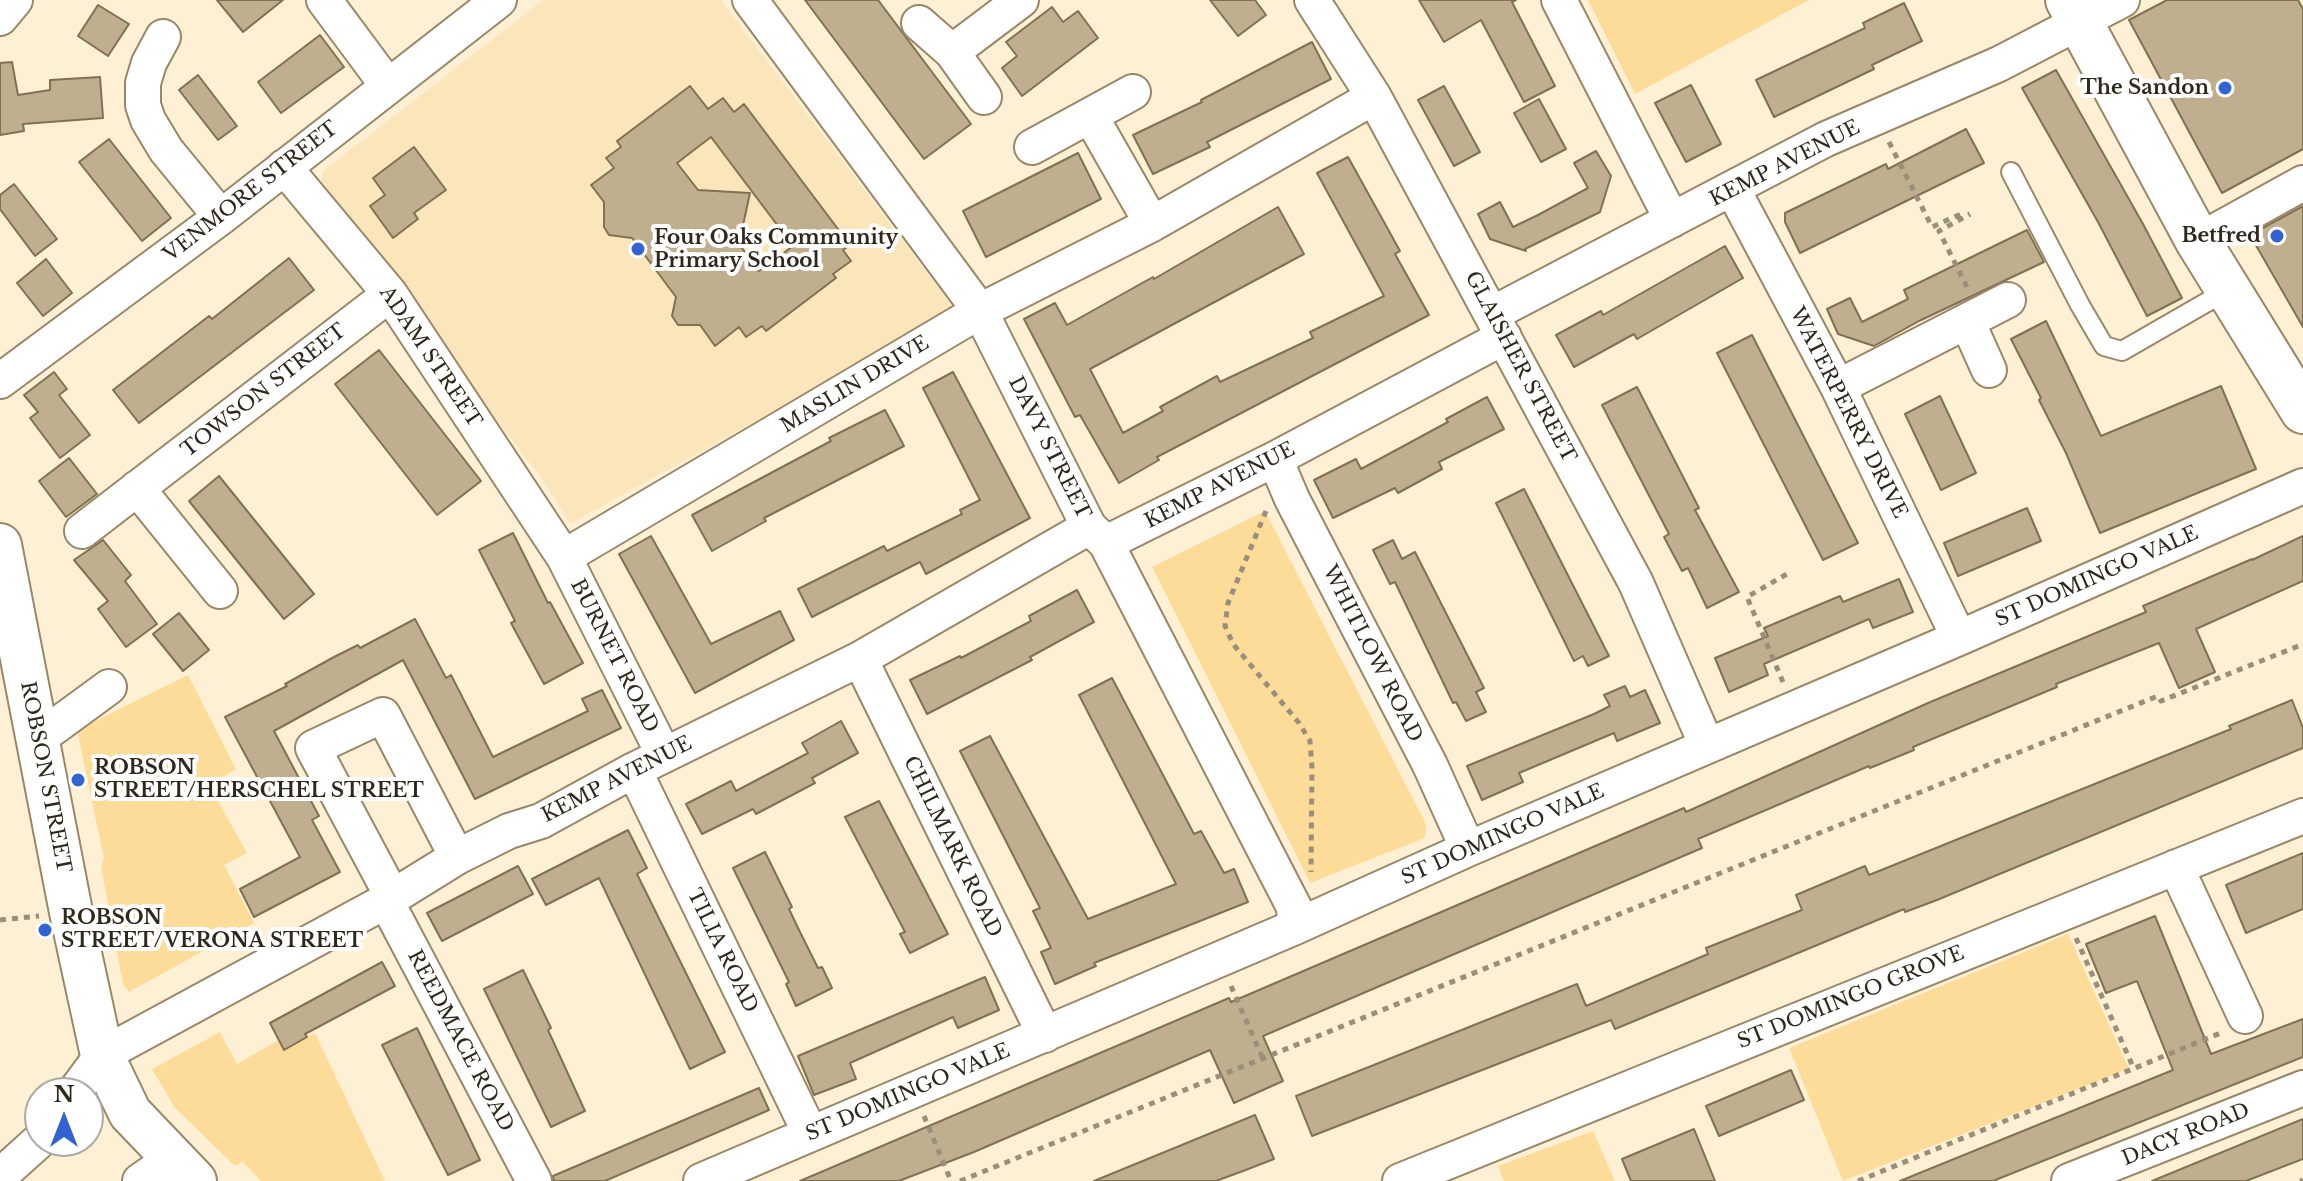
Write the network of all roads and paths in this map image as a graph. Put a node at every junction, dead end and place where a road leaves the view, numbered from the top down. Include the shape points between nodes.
1 (15, 0) edge
2 (324, 0) edge
3 (499, 0) edge
4 (750, 0) edge
5 (1021, 0) edge
6 (1559, 0) edge
7 (2122, 0) edge
8 (1316, 2) edge
9 (2075, 11) edge
10 (0, 18) edge
11 (919, 23) dead end
12 (163, 37) dead end
13 (952, 52) junction
14 (388, 86) junction
15 (1133, 92) dead end
16 (984, 97) dead end
17 (1374, 97) junction
18 (1091, 117) junction
19 (1877, 118) junction
20 (1032, 147) dead end
21 (284, 167) junction
22 (2011, 172) dead end
23 (2303, 183) edge
24 (1733, 190) junction
25 (1961, 214) dead end
26 (1970, 214) dead end
27 (221, 217) junction
28 (1672, 220) junction
29 (1152, 224) junction
30 (2198, 241) junction
31 (2228, 290) junction
32 (390, 294) junction
33 (980, 311) junction
34 (1985, 311) junction
35 (1498, 326) junction
36 (1989, 370) dead end
37 (0, 381) edge
38 (1838, 387) junction
39 (2303, 411) edge
40 (1275, 459) junction
41 (2303, 486) edge
42 (137, 488) junction
43 (1265, 511) dead end
44 (82, 531) dead end
45 (1098, 535) junction
46 (0, 545) edge
47 (564, 557) junction
48 (1787, 574) dead end
49 (220, 591) dead end
50 (7, 617) edge
51 (1959, 638) junction
52 (2303, 647) edge
53 (860, 659) junction
54 (109, 687) dead end
55 (1795, 708) junction
56 (38, 739) junction
57 (1707, 746) junction
58 (649, 762) junction
59 (2303, 816) edge
60 (1468, 849) junction
61 (457, 857) junction
62 (2176, 867) junction
63 (1310, 883) dead end
64 (389, 898) junction
65 (2065, 911) junction
66 (1295, 927) junction
67 (1219, 959) junction
68 (2239, 1022) joint
69 (1045, 1035) junction
70 (102, 1055) junction
71 (1263, 1059) junction
72 (2134, 1069) junction
73 (86, 1077) edge
74 (2303, 1088) edge
75 (914, 1091) junction
76 (810, 1133) junction
77 (24, 1154) edge
78 (169, 1173) edge
79 (0, 1176) edge
80 (534, 1181) edge
81 (701, 1181) edge
82 (951, 1181) edge
83 (960, 1181) edge
84 (1400, 1181) edge
85 (1858, 1181) edge
86 (2069, 1181) edge

1 - 10 street
2 - 14 street
3 - 14 street, VENMORE STREET
4 - 33 street, DAVY STREET
5 - 13 street
6 - 28 street
7 - 9 street, KEMP AVENUE
8 - 17 street, GLAISHER STREET
9 - 19 street, KEMP AVENUE via 1999,64
9 - 30 highway
11 - 13 street
12 - 27 street via 143,83 143,105 166,150
13 - 16 street
14 - 21 street, VENMORE STREET
15 - 18 street
17 - 29 street, MASLIN DRIVE
17 - 35 street, GLAISHER STREET
18 - 20 street
18 - 29 street
19 - 24 street, KEMP AVENUE via 1826,139
19 - 25 path via 1932,227
21 - 27 street, VENMORE STREET
21 - 32 street, ADAM STREET
22 - 31 lane via 2104,346 2122,351
23 - 30 street
24 - 28 street, KEMP AVENUE
24 - 38 street, WATERPERRY DRIVE
26 - 34 path via 1939,231
27 - 37 street, VENMORE STREET
28 - 35 street, KEMP AVENUE
29 - 33 street, MASLIN DRIVE
30 - 31 highway
31 - 39 highway
32 - 42 street, TOWSON STREET
32 - 47 street, ADAM STREET
33 - 45 street, DAVY STREET
33 - 47 street, MASLIN DRIVE
34 - 36 street
34 - 38 street
35 - 40 street, KEMP AVENUE
35 - 57 street, GLAISHER STREET via 1636,583
38 - 51 street, WATERPERRY DRIVE
40 - 45 street, KEMP AVENUE
40 - 60 street, WHITLOW ROAD
41 - 51 street, ST DOMINGO VALE
42 - 44 street, TOWSON STREET
42 - 49 street
43 - 63 path via 1228,603 1225,626 1233,644 1310,741
45 - 53 street, KEMP AVENUE
45 - 66 street, DAVY STREET via 1294,907
46 - 50 street, ROBSON STREET
47 - 58 street, BURNET ROAD
48 - 55 path via 1747,597
50 - 56 street, ROBSON STREET
51 - 55 street, ST DOMINGO VALE
52 - 71 path via 2161,701 2158,696
53 - 58 street, KEMP AVENUE
53 - 69 street, CHILMARK ROAD
54 - 56 street
55 - 57 street, ST DOMINGO VALE
56 - 70 street, ROBSON STREET
57 - 60 street, ST DOMINGO VALE
58 - 61 street, KEMP AVENUE via 541,821
58 - 76 street, TILIA ROAD
59 - 62 street, ST DOMINGO GROVE
60 - 66 street, ST DOMINGO VALE
61 - 64 street, KEMP AVENUE
61 - 64 street, REEDMACE ROAD via 383,715 313,748
62 - 65 street, ST DOMINGO GROVE
62 - 68 street
64 - 70 street, KEMP AVENUE
64 - 80 street, REEDMACE ROAD
65 - 72 path
65 - 84 street, ST DOMINGO GROVE
66 - 67 street, ST DOMINGO VALE
67 - 69 street, ST DOMINGO VALE
67 - 71 path
68 - 72 path
69 - 75 street, ST DOMINGO VALE
70 - 73 street
70 - 78 street, ROBSON STREET via 130,1113
71 - 83 path
72 - 85 path
74 - 86 street, DACY ROAD
75 - 76 street, ST DOMINGO VALE
75 - 82 path
76 - 81 street, ST DOMINGO VALE
77 - 79 street

